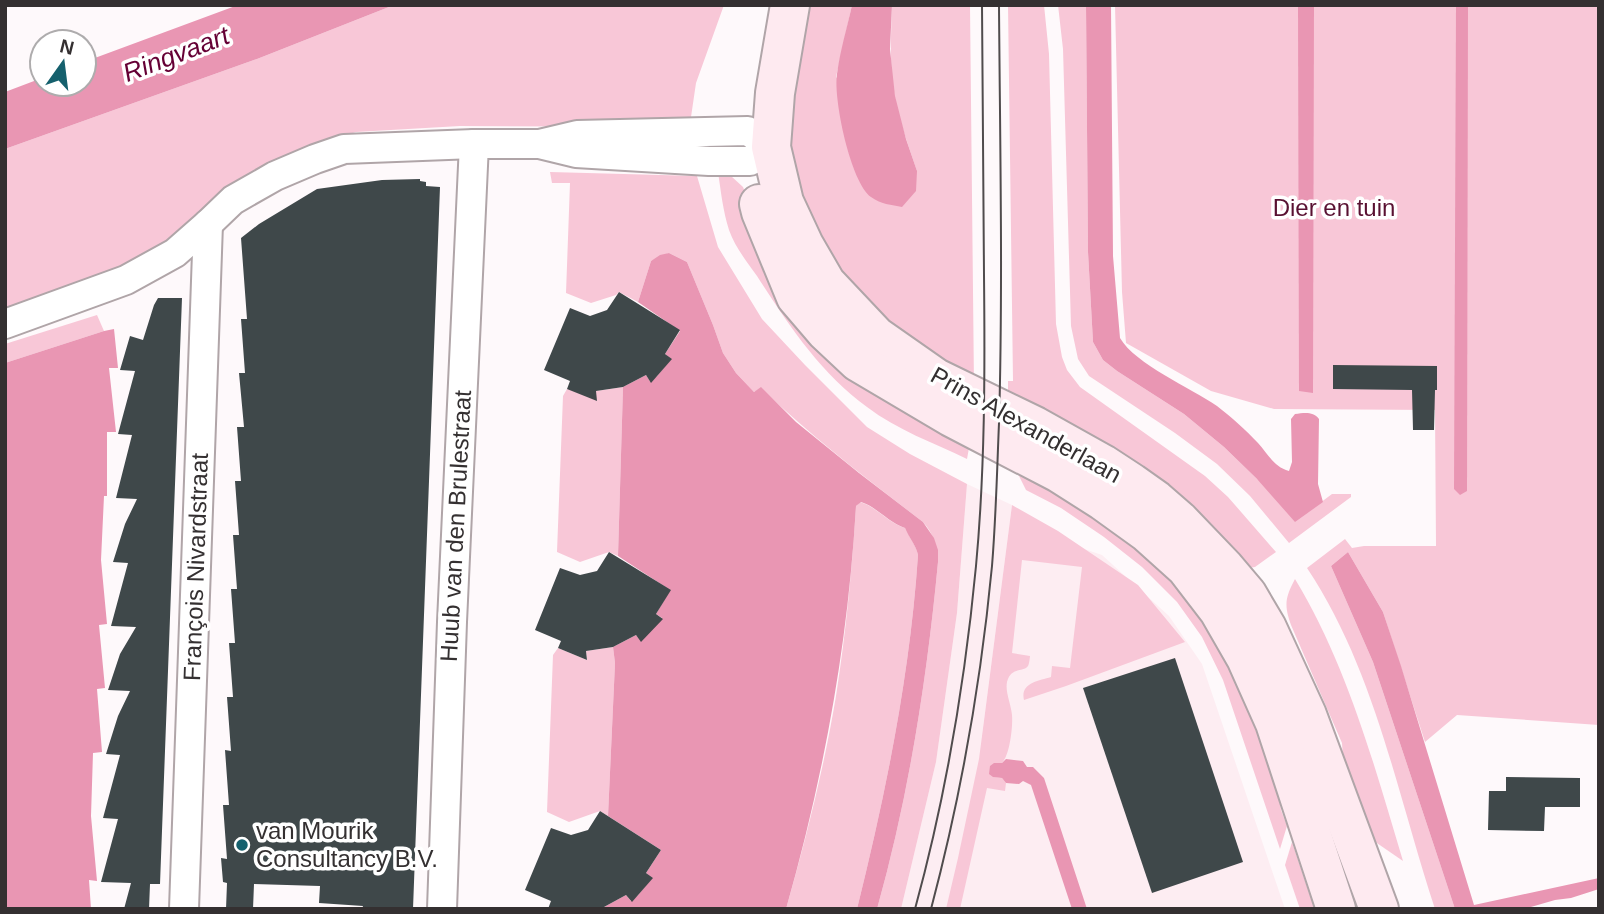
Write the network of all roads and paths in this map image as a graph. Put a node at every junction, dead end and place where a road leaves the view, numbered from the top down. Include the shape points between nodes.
1 (781, 5) edge
2 (790, 5) edge
3 (474, 144) junction
4 (756, 146) junction
5 (208, 224) junction
6 (5, 324) edge
7 (184, 909) edge
8 (442, 909) edge
9 (1336, 909) edge
10 (1379, 909) edge

1 - 4 main road, Prins Alexanderlaan via 750,95
2 - 4 main road, Prins Alexanderlaan via 775,93
3 - 4 street via 539,144 577,135
3 - 5 street via 344,149 275,176 233,200
3 - 8 street, Huub van den Brulestraat
4 - 9 main road, Prins Alexanderlaan via 761,212 796,297 826,332 858,362 1103,500 1186,568 1219,611 1275,723
4 - 10 main road, Prins Alexanderlaan via 827,283 876,336 936,378 1035,426 1132,483 1179,520 1247,594 1307,715
5 - 6 street via 175,253 126,281
5 - 7 street, François Nivardstraat

